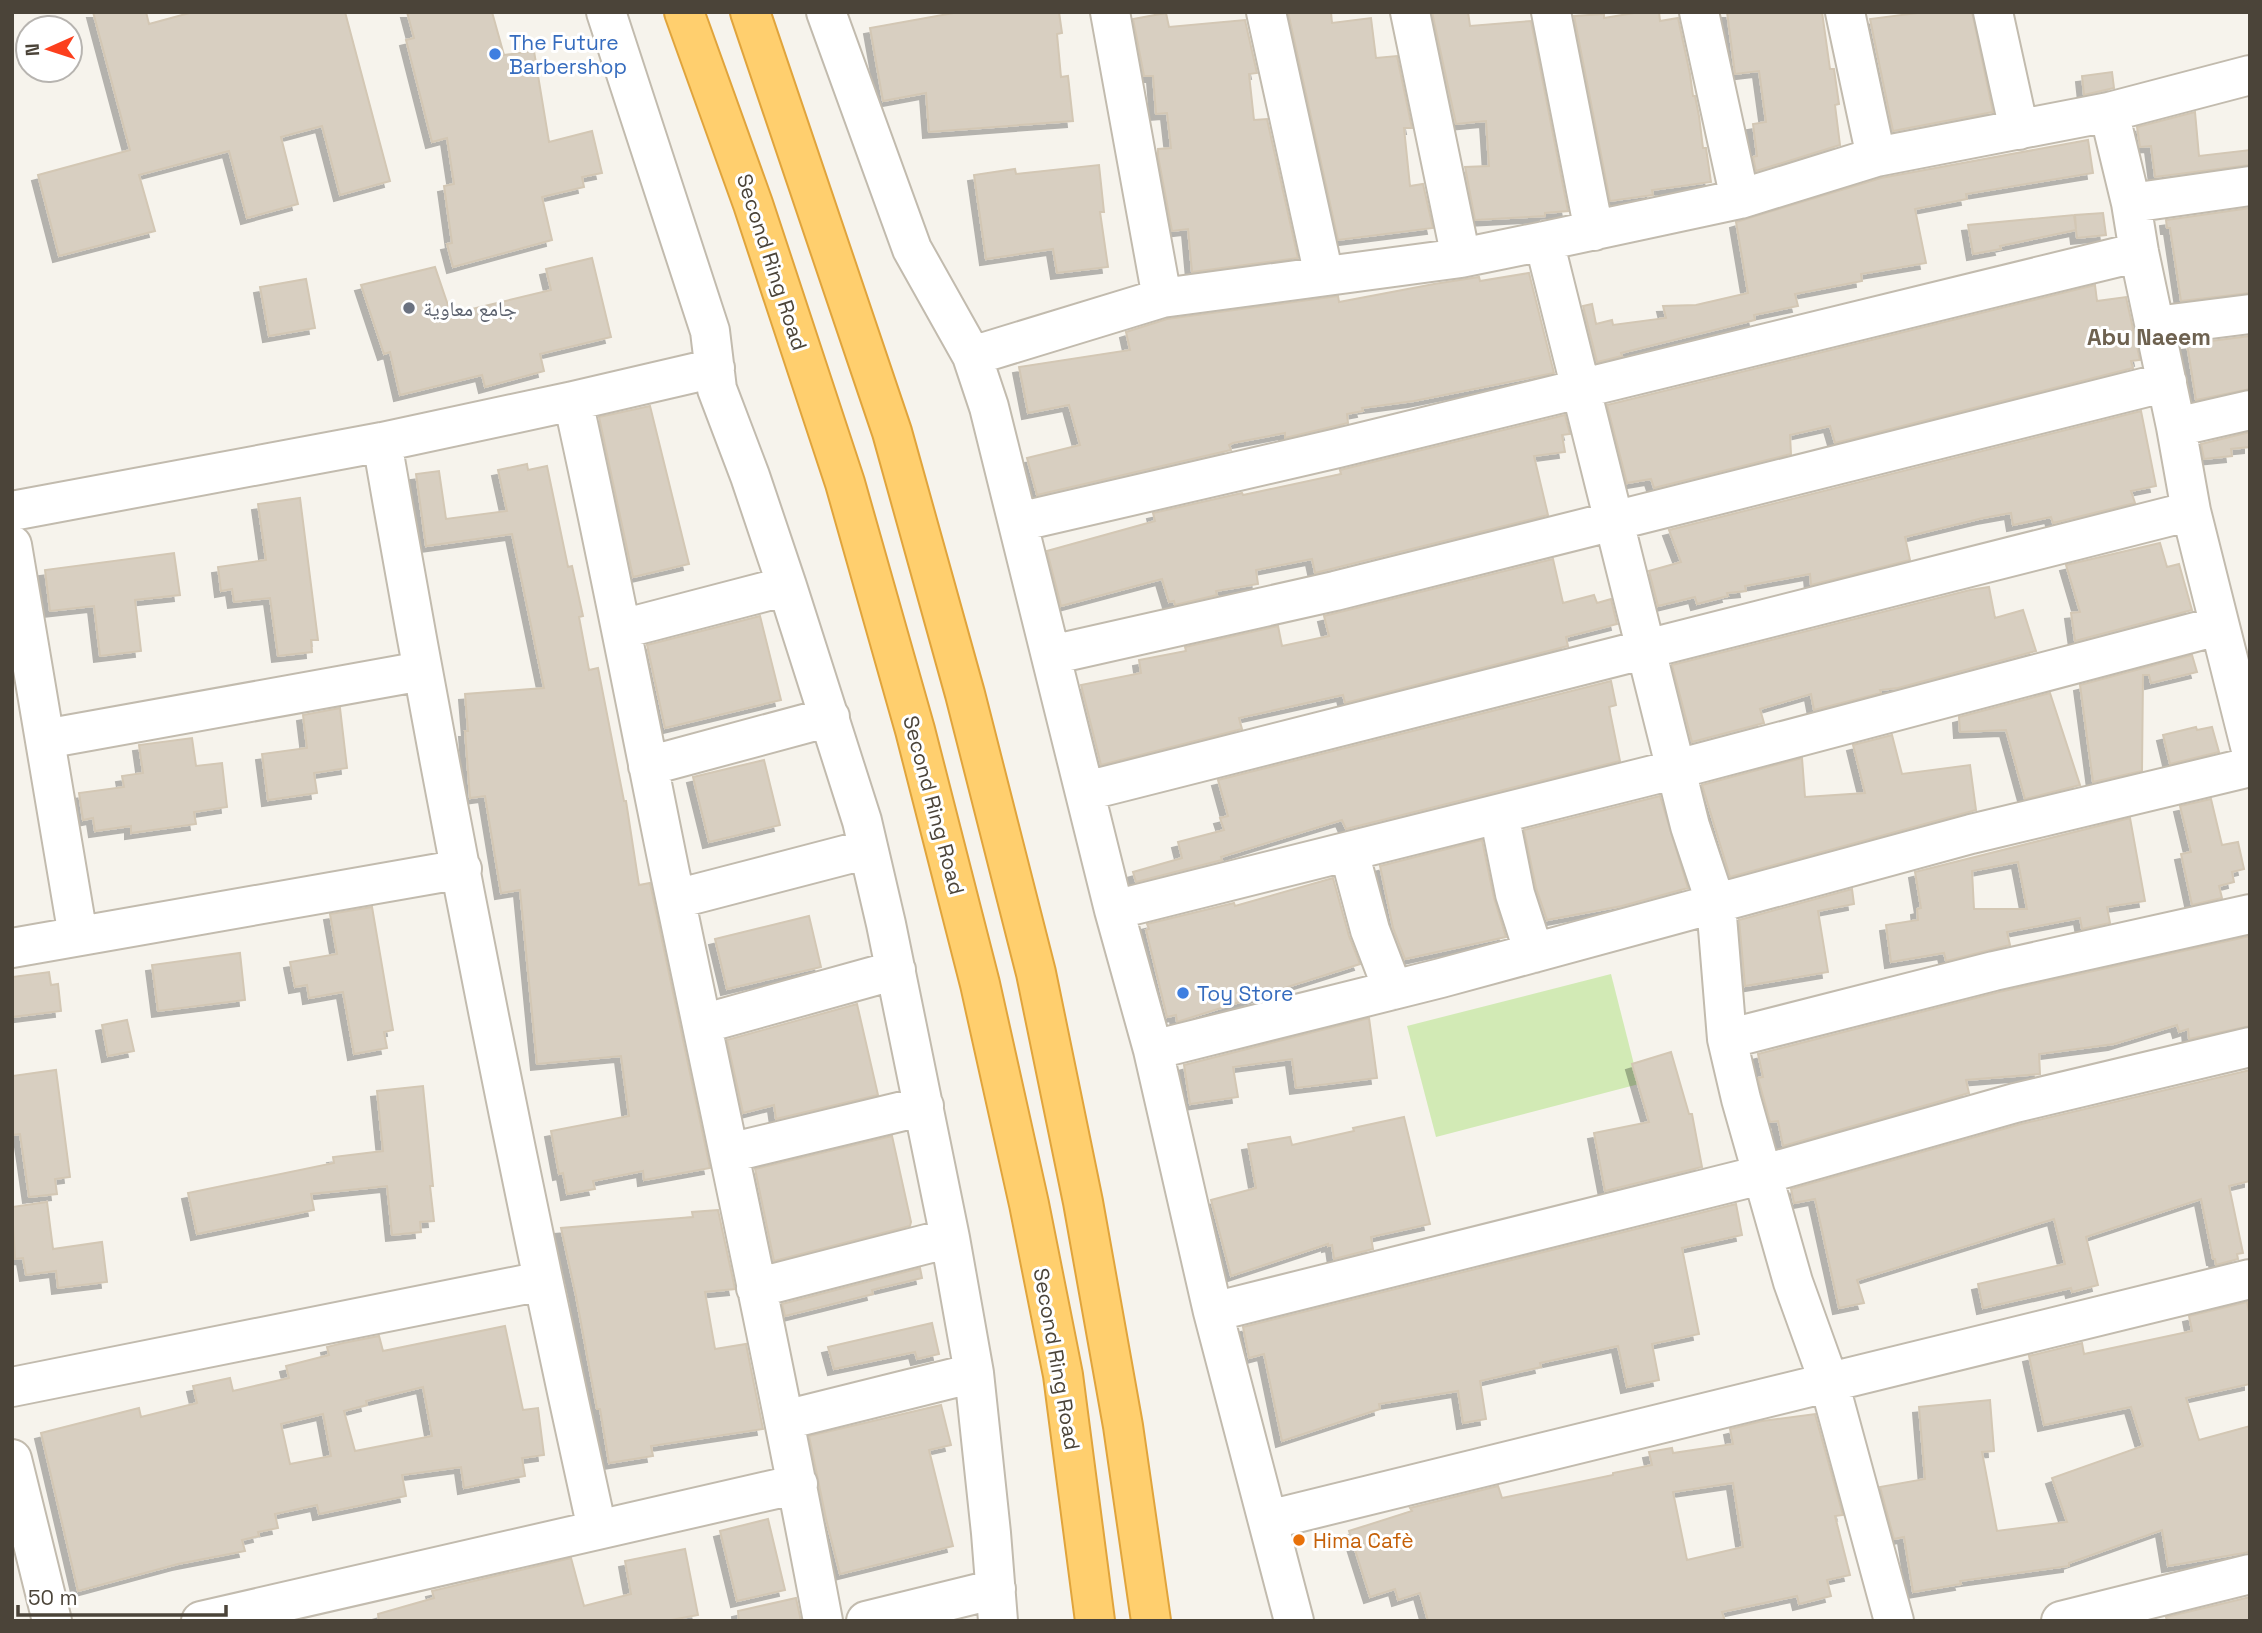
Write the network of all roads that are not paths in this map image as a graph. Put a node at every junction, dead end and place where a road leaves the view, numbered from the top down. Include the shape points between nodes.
1 (606, 12) edge
2 (684, 12) edge
3 (750, 12) edge
4 (826, 12) edge
5 (1110, 12) edge
6 (1266, 12) edge
7 (1410, 12) edge
8 (1551, 12) edge
9 (1699, 12) edge
10 (1845, 12) edge
11 (1993, 12) edge
12 (2250, 75) edge
13 (2109, 111) junction
14 (2019, 130) junction
15 (1876, 156) junction
16 (2250, 186) edge
17 (1740, 199) junction
18 (2131, 203) junction
19 (1594, 231) junction
20 (1544, 242) junction
21 (2138, 253) junction
22 (1461, 257) junction
23 (1324, 276) junction
24 (1162, 298) junction
25 (2250, 314) edge
26 (2155, 326) junction
27 (972, 356) junction
28 (715, 368) junction
29 (2167, 382) junction
30 (1580, 388) junction
31 (573, 401) junction
32 (2250, 410) edge
33 (2176, 427) junction
34 (382, 442) junction
35 (2191, 511) junction
36 (12, 512) edge
37 (1614, 519) junction
38 (1018, 522) junction
39 (12, 545) edge
40 (787, 586) junction
41 (2218, 626) junction
42 (622, 629) junction
43 (1647, 650) junction
44 (1051, 655) junction
45 (422, 671) junction
46 (830, 717) junction
47 (45, 739) junction
48 (2250, 746) edge
49 (648, 766) junction
50 (2250, 767) edge
51 (1677, 769) junction
52 (1086, 791) junction
53 (1499, 814) junction
54 (868, 849) junction
55 (1349, 852) junction
56 (462, 869) junction
57 (676, 899) junction
58 (1716, 904) junction
59 (1114, 910) junction
60 (2250, 914) edge
61 (78, 936) junction
62 (12, 948) edge
63 (1534, 953) junction
64 (895, 970) junction
65 (1393, 990) junction
66 (702, 1024) junction
67 (1727, 1039) junction
68 (2250, 1047) edge
69 (1153, 1049) junction
70 (923, 1107) junction
71 (729, 1153) junction
72 (1761, 1175) junction
73 (950, 1238) junction
74 (2250, 1279) edge
75 (542, 1281) junction
76 (756, 1288) junction
77 (1213, 1312) junction
78 (974, 1373) junction
79 (1829, 1382) junction
80 (12, 1387) edge
81 (785, 1420) junction
82 (12, 1459) edge
83 (798, 1484) junction
84 (1268, 1520) junction
85 (597, 1528) junction
86 (2250, 1574) edge
87 (997, 1605) edge
88 (2164, 1608) edge
89 (52, 1621) edge
90 (201, 1621) edge
91 (823, 1621) edge
92 (866, 1621) edge
93 (1095, 1621) edge
94 (1151, 1621) edge
95 (1294, 1621) edge
96 (1894, 1621) edge
97 (2061, 1621) edge

1 - 28 street via 692,271 710,331
2 - 93 highway, Second Ring Road via 845,483 915,730 1029,1204 1062,1375
3 - 94 highway via 892,432 1036,973 1093,1255
4 - 27 street via 912,249
5 - 24 street
6 - 23 street
7 - 22 street
8 - 19 street
9 - 17 street
10 - 15 street
11 - 14 street
12 - 13 street
13 - 14 street
13 - 18 street
14 - 15 street
15 - 17 street
16 - 18 street
17 - 19 street
18 - 21 street
19 - 20 street
20 - 22 street
20 - 30 street
21 - 26 street
21 - 30 street
22 - 23 street
23 - 24 street
24 - 27 street
25 - 26 street
26 - 29 street
27 - 38 street
28 - 31 street
28 - 40 street via 717,389
29 - 33 street
29 - 37 street
30 - 37 street
30 - 38 street
31 - 34 street
31 - 42 street
32 - 33 street
33 - 35 street
34 - 36 street
34 - 45 street
35 - 41 street
35 - 43 street
37 - 43 street
37 - 44 street via 1335,591
38 - 44 street
39 - 47 street
40 - 42 street
40 - 46 street
41 - 48 street
41 - 51 street
42 - 49 street
43 - 51 street
43 - 52 street
44 - 52 street
45 - 47 street
45 - 56 street
46 - 49 street
46 - 54 street
47 - 61 street
49 - 57 street
50 - 58 street via 1971,834
51 - 53 street
51 - 58 street
52 - 59 street
53 - 55 street
53 - 63 street via 1515,894
54 - 57 street
54 - 64 street
55 - 59 street
55 - 65 street via 1370,930
56 - 61 street
56 - 75 street
57 - 66 street
58 - 63 street
58 - 67 street
59 - 69 street
60 - 67 street via 1994,971
61 - 62 street
63 - 65 street
64 - 66 street
64 - 70 street
65 - 69 street
66 - 71 street
67 - 72 street
68 - 72 street via 2015,1103
69 - 77 street
70 - 71 street
70 - 73 street
71 - 76 street
72 - 77 street
72 - 79 street
73 - 76 street
73 - 78 street
74 - 79 street
75 - 80 street
75 - 85 street
76 - 81 street
77 - 84 street
78 - 81 street
78 - 87 street
79 - 84 street
79 - 96 street
81 - 83 street
82 - 89 street
83 - 85 street
83 - 91 street
84 - 95 street
85 - 90 street
86 - 88 street
87 - 92 street
88 - 97 street

